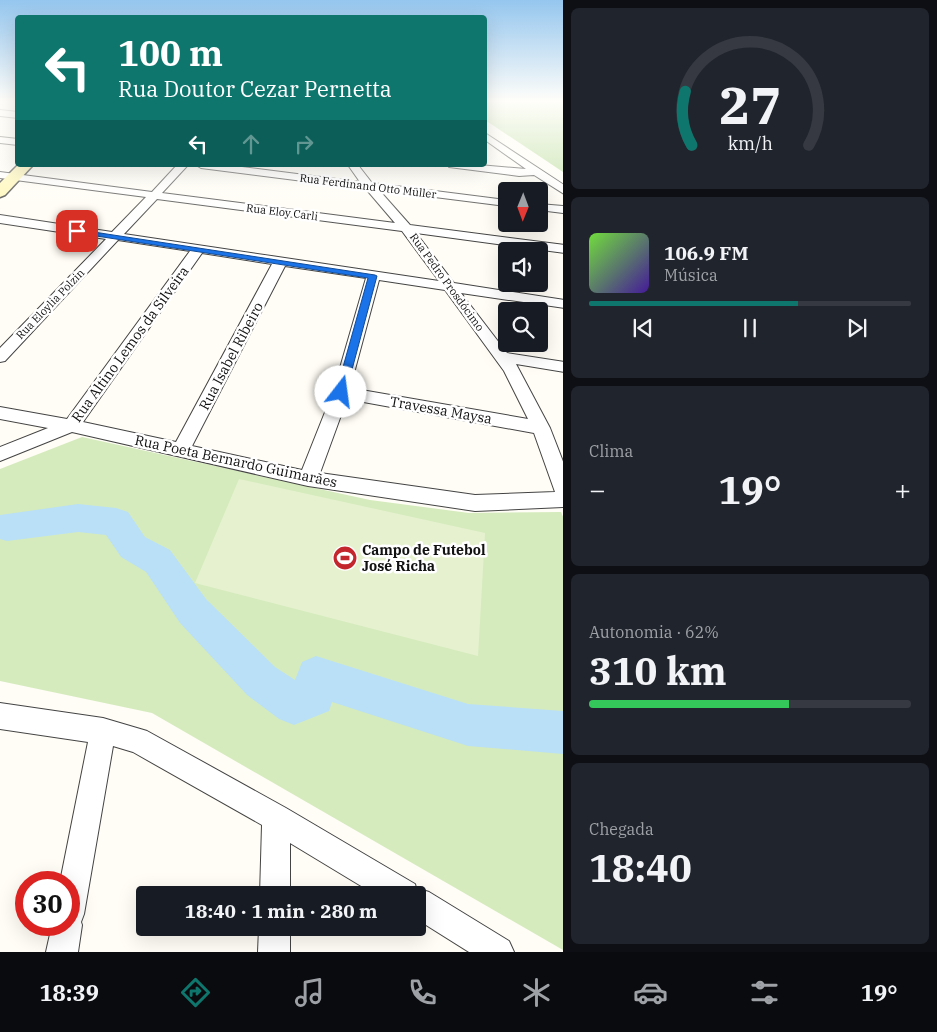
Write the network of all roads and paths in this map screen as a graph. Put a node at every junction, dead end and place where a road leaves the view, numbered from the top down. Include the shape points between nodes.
1 (500, 146) edge
2 (23, 167) edge
3 (181, 167) edge
4 (217, 167) edge
5 (354, 167) edge
6 (470, 167) edge
7 (536, 172) junction
8 (7, 176) edge
9 (368, 186) junction
10 (563, 191) edge
11 (0, 192) edge
12 (154, 195) junction
13 (498, 202) edge
14 (548, 208) edge
15 (563, 210) edge
16 (0, 219) edge
17 (406, 228) junction
18 (115, 237) junction
19 (563, 249) edge
20 (198, 250) junction
21 (280, 262) junction
22 (373, 276) junction
23 (452, 289) junction
24 (563, 304) edge
25 (0, 356) edge
26 (502, 357) junction
27 (563, 367) edge
28 (341, 392) junction
29 (0, 413) edge
30 (71, 426) junction
31 (540, 428) junction
32 (181, 450) junction
33 (0, 454) edge
34 (308, 479) junction
35 (563, 491) edge
36 (563, 499) edge
37 (0, 716) edge
38 (103, 731) junction
39 (276, 818) junction
40 (77, 871) edge
41 (275, 886) edge
42 (389, 886) edge
43 (426, 908) edge
44 (65, 936) edge
45 (275, 936) edge
46 (62, 952) edge
47 (274, 952) edge
48 (498, 952) edge

1 - 7 street
2 - 8 street
3 - 12 street, Rua Eloylia Polzin
4 - 9 street, Rua Ferdinand Otto Müller
5 - 9 street, Rua Pedro Prosdócimo
6 - 7 street
7 - 10 street
8 - 11 street
8 - 12 street, Rua Eloy Carli
9 - 13 street, Rua Ferdinand Otto Müller
9 - 17 street, Rua Pedro Prosdócimo
12 - 17 street, Rua Eloy Carli
12 - 18 street, Rua Eloylia Polzin
14 - 15 street
16 - 18 street
17 - 19 street, Rua Eloy Carli
17 - 23 street, Rua Pedro Prosdócimo
18 - 20 street
18 - 25 street, Rua Eloylia Polzin
20 - 21 street
20 - 30 street, Rua Altino Lemos da Silveira
21 - 22 street
21 - 32 street, Rua Isabel Ribeiro
22 - 23 street
22 - 28 street
23 - 24 street
23 - 26 street, Rua Pedro Prosdócimo
26 - 27 street
26 - 31 street, Rua Pedro Prosdócimo
28 - 31 street, Travessa Maysa
28 - 34 street
29 - 30 street, Rua Poeta Bernardo Guimarães
30 - 32 street, Rua Poeta Bernardo Guimarães
30 - 33 street, Rua Altino Lemos da Silveira
31 - 35 street, Rua Pedro Prosdócimo
32 - 34 street, Rua Poeta Bernardo Guimarães
34 - 36 street, Rua Poeta Bernardo Guimarães via 475,503
37 - 38 street
38 - 39 street via 138,740
38 - 40 street
39 - 41 street
39 - 42 street
43 - 48 street
44 - 46 street
45 - 47 street

